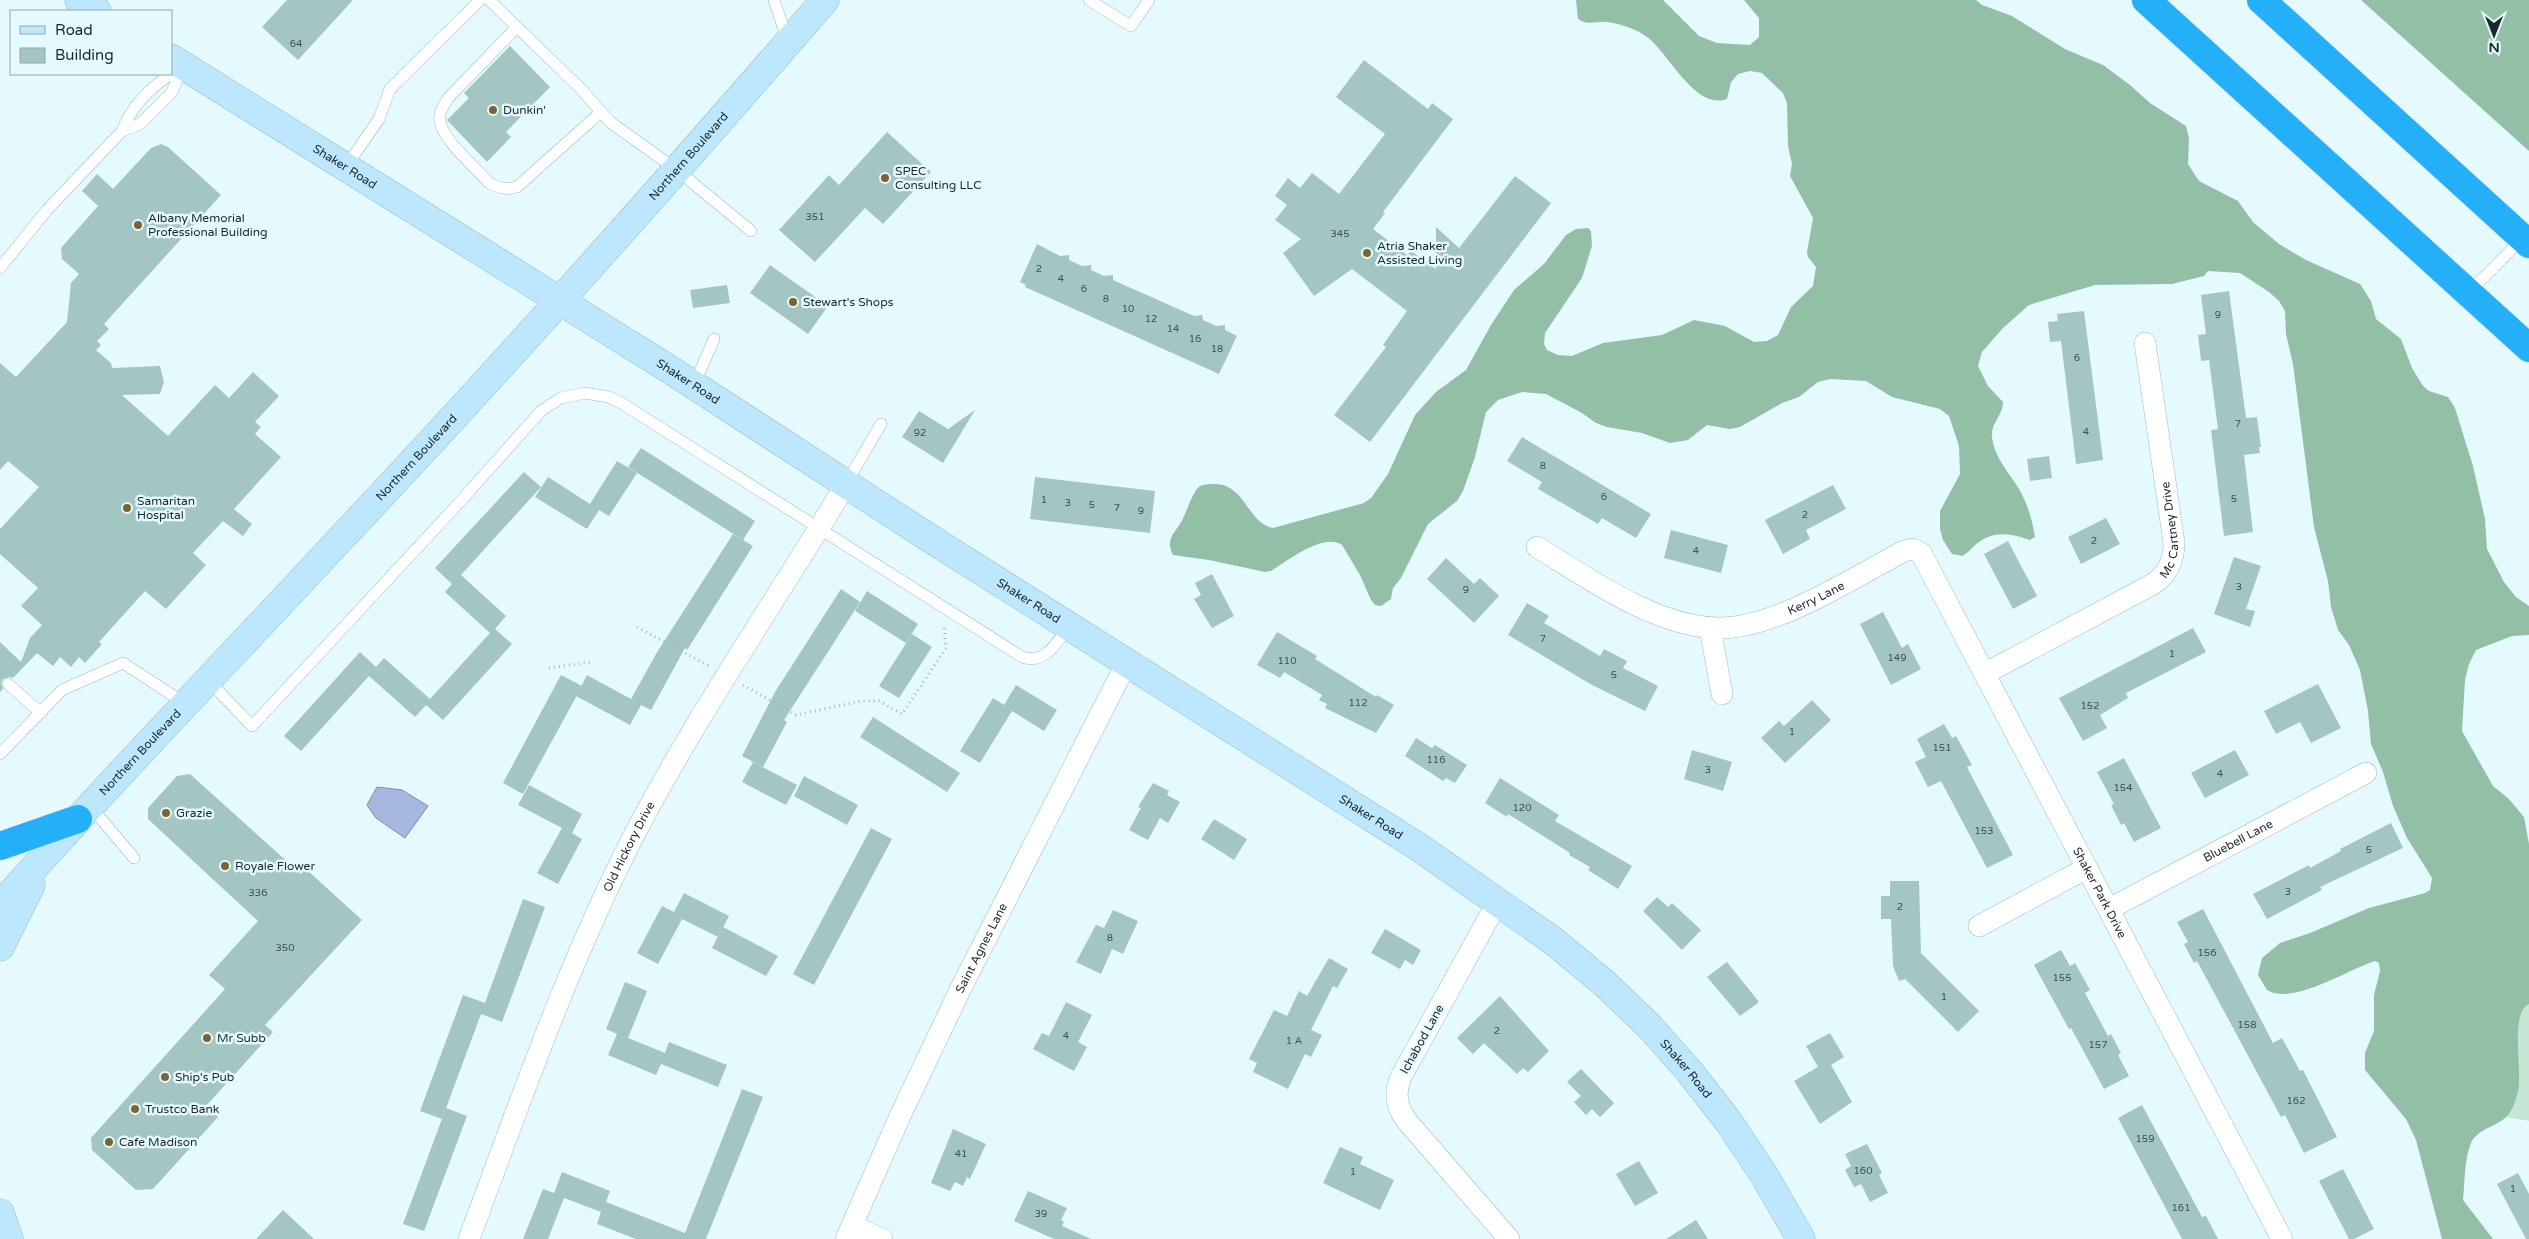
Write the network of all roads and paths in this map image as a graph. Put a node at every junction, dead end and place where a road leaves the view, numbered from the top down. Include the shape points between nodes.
1 (79, 0) edge
2 (480, 0) edge
3 (489, 0) edge
4 (774, 0) edge
5 (826, 0) edge
6 (1090, 0) edge
7 (1149, 0) edge
8 (2146, 0) edge
9 (2261, 0) edge
10 (2275, 9) edge
11 (95, 10) edge
12 (518, 27) junction
13 (788, 43) junction
14 (174, 68) edge
15 (166, 75) edge
16 (601, 112) junction
17 (122, 131) junction
18 (346, 167) junction
19 (677, 170) junction
20 (751, 231) dead end
21 (2526, 241) edge
22 (0, 268) edge
23 (2468, 293) junction
24 (558, 301) junction
25 (714, 339) dead end
26 (2145, 343) dead end
27 (2529, 348) edge
28 (694, 385) junction
29 (881, 424) dead end
30 (846, 484) junction
31 (820, 529) junction
32 (1537, 547) dead end
33 (1916, 550) joint
34 (943, 620) dead end
35 (1069, 626) junction
36 (637, 627) dead end
37 (1710, 628) junction
38 (590, 662) dead end
39 (1126, 662) junction
40 (549, 668) dead end
41 (1986, 673) junction
42 (725, 675) junction
43 (208, 680) junction
44 (8, 684) dead end
45 (1722, 694) dead end
46 (186, 704) junction
47 (41, 712) junction
48 (0, 754) edge
49 (2366, 773) dead end
50 (84, 813) junction
51 (0, 846) edge
52 (48, 851) junction
53 (134, 858) dead end
54 (2087, 868) junction
55 (1498, 901) junction
56 (0, 906) edge
57 (2109, 908) junction
58 (1979, 926) dead end
59 (0, 946) edge
60 (0, 1213) edge
61 (849, 1232) edge
62 (9, 1239) edge
63 (469, 1239) edge
64 (882, 1239) edge
65 (1509, 1239) edge
66 (1801, 1239) edge
67 (2282, 1239) edge

1 - 11 main road
2 - 18 lane via 390,89 379,119
3 - 12 lane
4 - 13 lane
5 - 13 main road, Northern Boulevard
6 - 7 lane via 1131,26
8 - 23 highway
9 - 10 highway
10 - 21 highway
12 - 16 lane
12 - 16 lane via 441,109 443,132 489,182 498,188 517,187
13 - 19 main road, Northern Boulevard
14 - 17 lane via 172,92 140,124
14 - 18 main road, Shaker Road
15 - 17 lane via 128,114
16 - 19 lane
17 - 22 lane via 47,210
18 - 24 main road, Shaker Road
19 - 20 lane
19 - 24 main road, Northern Boulevard
21 - 23 lane
23 - 27 highway
24 - 28 main road, Shaker Road
24 - 43 main road, Northern Boulevard
25 - 28 lane
26 - 41 street, Mc Cartney Drive via 2174,543 2171,563 2153,584
28 - 30 main road, Shaker Road
29 - 30 lane
30 - 31 street, Old Hickory Drive
30 - 35 main road, Shaker Road
31 - 35 lane via 1022,657 1046,654
31 - 42 street, Old Hickory Drive
31 - 43 lane via 616,400 593,393 569,395 541,410 252,726
32 - 37 street, Kerry Lane via 1634,604 1676,620
33 - 37 street, Kerry Lane via 1904,551 1774,616 1742,626
33 - 41 street, Shaker Park Drive via 1925,557
34 - 42 path via 946,648 902,714 879,701 860,701 796,715
35 - 39 main road, Shaker Road
36 - 42 path
37 - 45 street
38 - 40 path
39 - 55 main road, Shaker Road
39 - 61 street, Saint Agnes Lane via 958,994
41 - 54 street, Shaker Park Drive
42 - 63 street, Old Hickory Drive via 674,760 594,917
43 - 46 main road, Northern Boulevard
44 - 47 lane
46 - 47 lane via 122,663 62,690
46 - 50 main road, Northern Boulevard
47 - 48 lane
49 - 57 street, Bluebell Lane
50 - 51 highway
50 - 52 main road, Northern Boulevard
50 - 53 lane
52 - 56 main road, Northern Boulevard
52 - 59 main road
54 - 57 street, Shaker Park Drive
54 - 58 street
55 - 65 street, Ichabod Lane via 1402,1075 1396,1092 1406,1120
55 - 66 main road, Shaker Road via 1578,961 1650,1027 1728,1121
57 - 67 street, Shaker Park Drive
60 - 62 main road
61 - 64 street

